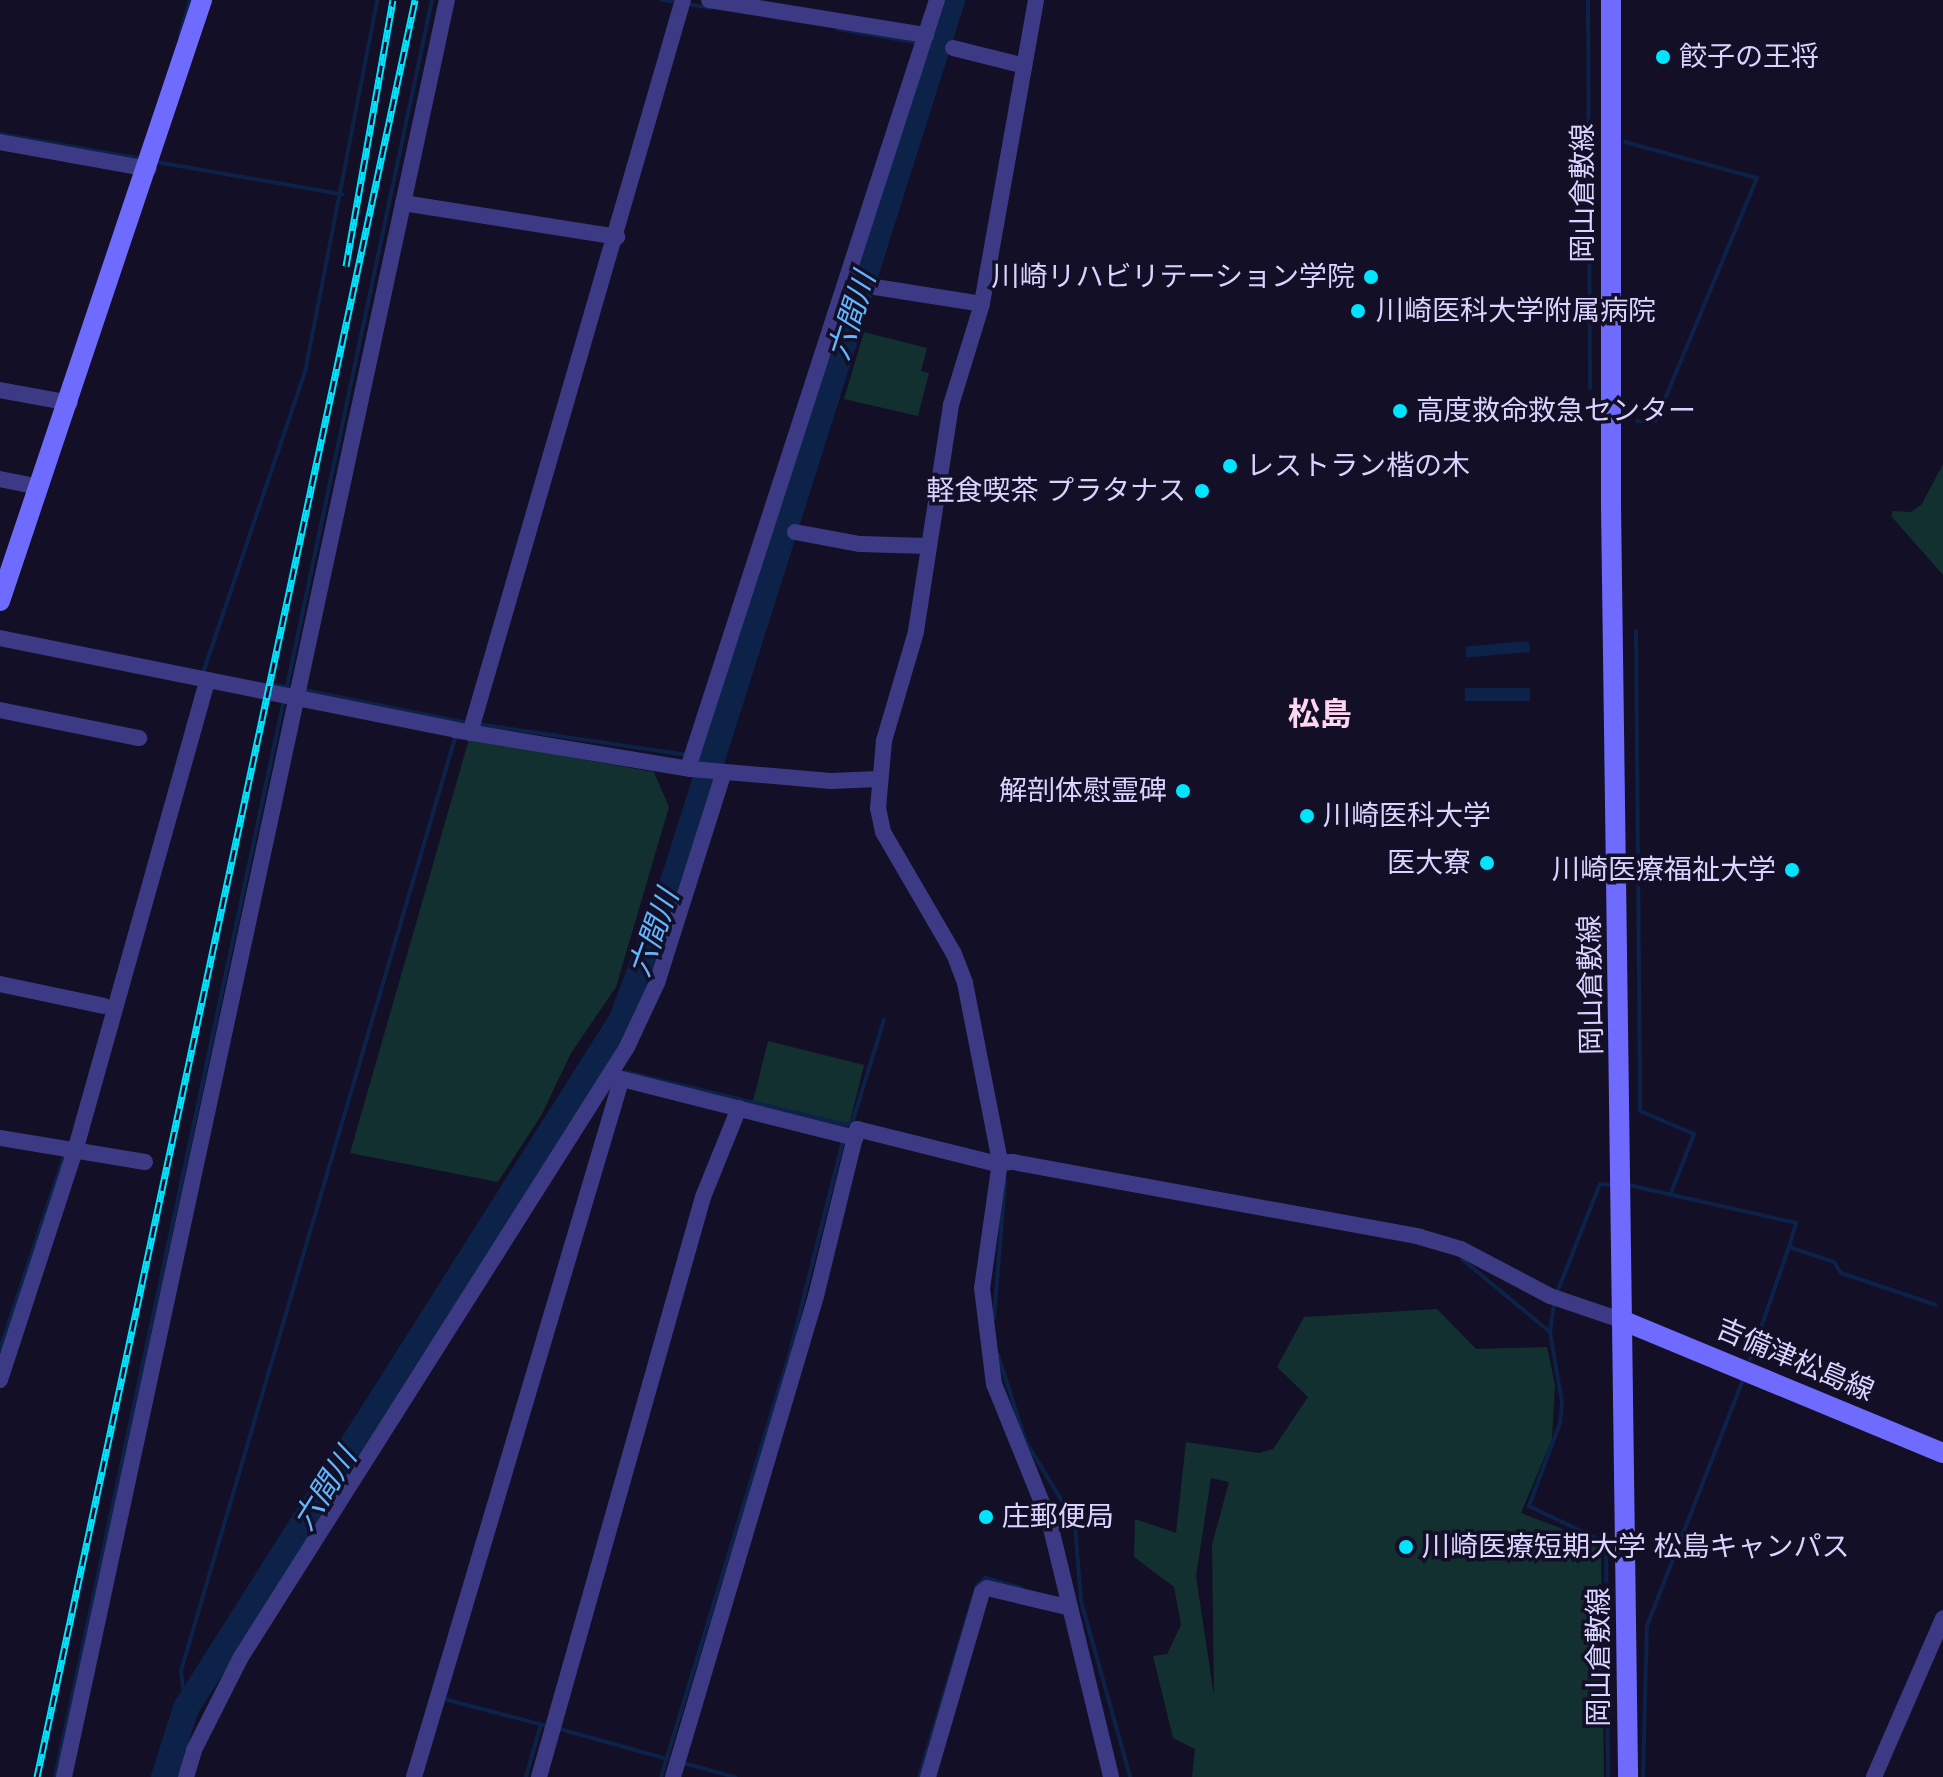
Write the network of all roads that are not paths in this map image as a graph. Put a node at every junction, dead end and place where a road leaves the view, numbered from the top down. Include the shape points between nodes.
1 (202, 0) edge
2 (447, 0) edge
3 (709, 0) edge
4 (937, 0) edge
5 (1036, 0) edge
6 (1611, 0) edge
7 (683, 3) edge
8 (925, 40) junction
9 (953, 48) dead end
10 (1021, 65) junction
11 (0, 142) edge
12 (146, 165) junction
13 (403, 203) junction
14 (611, 236) junction
15 (875, 287) dead end
16 (982, 304) junction
17 (0, 390) edge
18 (63, 402) junction
19 (0, 479) edge
20 (33, 486) junction
21 (795, 532) dead end
22 (927, 546) junction
23 (0, 601) edge
24 (0, 638) edge
25 (202, 681) junction
26 (291, 694) junction
27 (0, 710) edge
28 (466, 728) junction
29 (139, 738) dead end
30 (690, 762) junction
31 (721, 772) junction
32 (879, 779) junction
33 (0, 984) edge
34 (104, 1006) dead end
35 (616, 1075) junction
36 (739, 1108) junction
37 (848, 1136) junction
38 (0, 1138) edge
39 (69, 1150) junction
40 (145, 1162) dead end
41 (1000, 1162) junction
42 (1624, 1321) junction
43 (0, 1380) edge
44 (1943, 1453) edge
45 (1066, 1602) junction
46 (1943, 1618) edge
47 (676, 1767) edge
48 (64, 1777) edge
49 (186, 1777) edge
50 (414, 1777) edge
51 (539, 1777) edge
52 (928, 1777) edge
53 (1111, 1777) edge
54 (1628, 1777) edge
55 (1874, 1777) edge

1 - 12 main road
2 - 13 street
3 - 8 street
4 - 8 street
5 - 10 street
6 - 42 main road, 岡山倉敷線 via 1611,506
7 - 14 street
8 - 30 street
9 - 10 street
10 - 16 street
11 - 12 street
12 - 18 main road
13 - 14 street
13 - 26 street
14 - 28 street
15 - 16 street
16 - 22 street via 951,405
17 - 18 street
18 - 20 main road
19 - 20 street
20 - 23 main road
21 - 22 street via 860,544
22 - 32 street via 916,632 884,741
24 - 25 street
25 - 26 street
25 - 39 street
26 - 28 street
26 - 48 street
27 - 29 street
28 - 30 street
30 - 31 street
31 - 32 street via 830,781
31 - 35 street via 657,983
32 - 41 street via 883,832 954,954 965,983
33 - 34 street
35 - 36 street
35 - 49 street via 241,1657
35 - 50 street
36 - 37 street
36 - 51 street via 703,1197
37 - 41 street via 857,1129
37 - 47 street via 816,1296
38 - 39 street
39 - 40 street
39 - 43 street
41 - 42 street via 1420,1237 1461,1249 1554,1298
41 - 45 street via 983,1264 983,1316 994,1384 1049,1520
42 - 44 main road, 吉備津松島線
42 - 54 main road, 岡山倉敷線
45 - 52 street via 987,1588 982,1592
45 - 53 street
46 - 55 street

